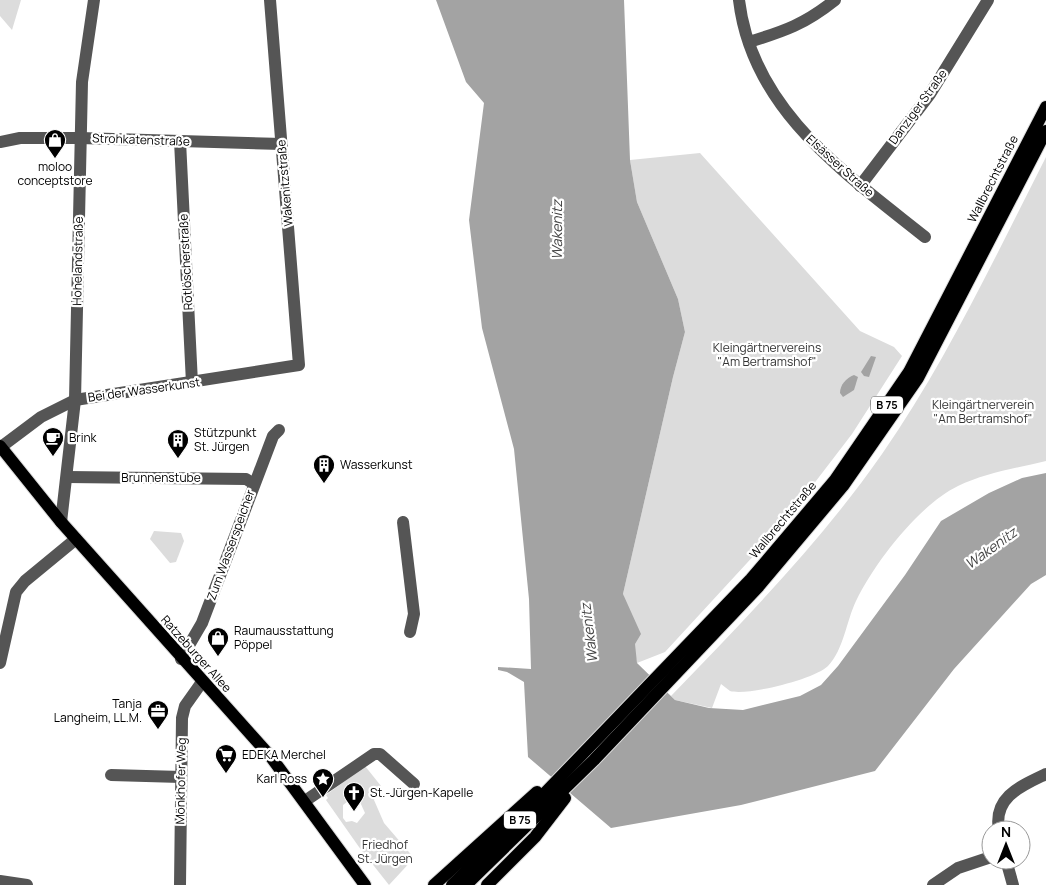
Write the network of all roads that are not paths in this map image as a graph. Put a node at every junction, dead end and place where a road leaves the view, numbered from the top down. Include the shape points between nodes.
1 (94, 0) edge
2 (270, 0) edge
3 (739, 0) edge
4 (835, 0) edge
5 (988, 0) edge
6 (749, 42) junction
7 (1046, 107) edge
8 (1046, 131) edge
9 (80, 138) junction
10 (180, 141) junction
11 (0, 142) edge
12 (282, 144) junction
13 (860, 186) junction
14 (924, 237) dead end
15 (299, 365) joint
16 (192, 383) junction
17 (75, 400) junction
18 (279, 430) dead end
19 (0, 447) edge
20 (67, 477) junction
21 (254, 484) junction
22 (61, 522) junction
23 (403, 522) dead end
24 (76, 539) junction
25 (711, 627) junction
26 (410, 632) dead end
27 (181, 659) junction
28 (0, 663) edge
29 (202, 682) junction
30 (589, 756) junction
31 (1046, 774) edge
32 (111, 775) dead end
33 (181, 776) junction
34 (414, 784) dead end
35 (304, 801) junction
36 (999, 820) edge
37 (981, 860) edge
38 (1009, 870) edge
39 (0, 881) edge
40 (27, 885) edge
41 (180, 885) edge
42 (365, 885) edge
43 (434, 885) edge
44 (452, 885) edge
45 (466, 885) edge
46 (487, 885) edge
47 (933, 885) edge
48 (1013, 885) edge

1 - 9 street, Hohelandstraße via 83,73
2 - 12 street, Wakenitzstraße
3 - 6 street, Elsässer Straße
4 - 6 street via 814,17 791,29
5 - 13 street, Danziger Straße via 930,94
6 - 13 street, Elsässer Straße via 768,89 797,127
7 - 25 main road, Wallbrechtstraße / B 75 via 909,372 835,480
8 - 25 main road, Wallbrechtstraße / B 75 via 918,378 892,417 844,486 759,586
9 - 10 street, Strohkatenstraße
9 - 11 street, Strohkatenstraße via 20,138
9 - 17 street, Hohelandstraße
10 - 12 street, Strohkatenstraße
10 - 16 street, Rotlöscherstraße
12 - 15 street, Wakenitzstraße
13 - 14 street, Elsässer Straße
15 - 16 street, Bei der Wasserkunst
16 - 17 street, Bei der Wasserkunst
17 - 19 street, Bei der Wasserkunst via 41,417
17 - 20 street, Hohelandstraße
18 - 21 street, Zum Wasserspeicher via 273,436
19 - 22 main road, Ratzeburger Allee
20 - 21 street, Brunnenstube via 246,478
20 - 22 street, Hohelandstraße
21 - 27 street, Zum Wasserspeicher via 202,623
22 - 24 main road, Ratzeburger Allee
23 - 26 street via 414,614
24 - 27 main road, Ratzeburger Allee
24 - 28 street via 16,592
25 - 30 main road, Wallbrechtstraße / B 75
27 - 29 main road, Ratzeburger Allee
29 - 33 street, Mönkhofer Weg via 185,706 182,718
29 - 35 main road, Ratzeburger Allee via 270,757
30 - 43 main road via 511,814
30 - 44 main road, Wallbrechtstraße / B 75
30 - 45 main road, Wallbrechtstraße / B 75
30 - 46 main road via 535,837
31 - 36 street via 1007,796 1000,808
32 - 33 street
33 - 41 street, Mönkhofer Weg
34 - 35 street via 380,754 374,754
35 - 42 main road, Ratzeburger Allee
37 - 47 street via 958,868
38 - 48 street
39 - 40 street

